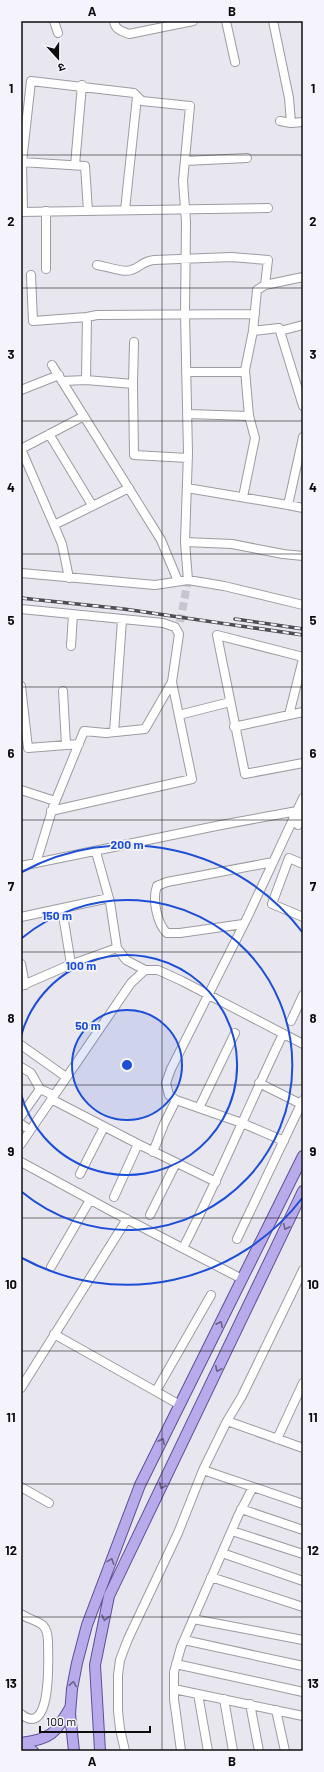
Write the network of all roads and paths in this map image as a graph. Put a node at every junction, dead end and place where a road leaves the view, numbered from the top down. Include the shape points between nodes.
1 (54, 21) edge
2 (114, 21) edge
3 (193, 21) edge
4 (226, 21) edge
5 (273, 21) edge
6 (58, 33) dead end
7 (235, 62) dead end
8 (82, 86) junction
9 (137, 96) junction
10 (24, 111) edge
11 (280, 121) dead end
12 (303, 122) edge
13 (291, 123) junction
14 (247, 158) dead end
15 (185, 161) junction
16 (21, 162) edge
17 (75, 165) junction
18 (268, 208) dead end
19 (125, 210) junction
20 (185, 210) junction
21 (46, 211) junction
22 (88, 211) junction
23 (22, 212) edge
24 (186, 258) junction
25 (97, 265) dead end
26 (46, 269) dead end
27 (31, 274) dead end
28 (303, 277) edge
29 (265, 285) junction
30 (185, 314) junction
31 (255, 314) junction
32 (87, 317) junction
33 (303, 325) edge
34 (253, 331) junction
35 (280, 332) junction
36 (134, 342) dead end
37 (52, 365) dead end
38 (303, 371) edge
39 (186, 372) junction
40 (245, 372) junction
41 (294, 373) junction
42 (61, 378) junction
43 (86, 380) junction
44 (133, 384) junction
45 (21, 390) edge
46 (303, 406) edge
47 (187, 414) junction
48 (84, 416) junction
49 (249, 416) junction
50 (49, 434) junction
51 (303, 437) edge
52 (188, 458) junction
53 (129, 488) junction
54 (187, 488) junction
55 (243, 497) junction
56 (92, 505) junction
57 (288, 506) junction
58 (303, 508) edge
59 (54, 525) junction
60 (185, 542) junction
61 (303, 556) edge
62 (21, 573) edge
63 (69, 578) junction
64 (188, 580) junction
65 (178, 581) junction
66 (303, 605) edge
67 (21, 609) edge
68 (74, 615) junction
69 (122, 620) junction
70 (71, 646) dead end
71 (303, 658) edge
72 (172, 682) junction
73 (21, 686) edge
74 (63, 691) dead end
75 (230, 702) junction
76 (303, 712) edge
77 (179, 715) junction
78 (288, 715) junction
79 (234, 727) junction
80 (114, 732) junction
81 (79, 744) junction
82 (66, 745) junction
83 (303, 763) edge
84 (21, 790) edge
85 (303, 798) edge
86 (55, 801) junction
87 (51, 811) junction
88 (300, 813) edge
89 (298, 825) dead end
90 (96, 852) junction
91 (273, 862) junction
92 (36, 863) junction
93 (303, 864) edge
94 (21, 866) edge
95 (109, 898) junction
96 (62, 908) junction
97 (21, 917) edge
98 (303, 917) edge
99 (243, 924) junction
100 (118, 948) junction
101 (21, 964) edge
102 (71, 964) junction
103 (145, 970) junction
104 (23, 985) edge
105 (208, 995) junction
106 (303, 995) edge
107 (291, 1021) dead end
108 (235, 1033) dead end
109 (284, 1034) junction
110 (303, 1044) edge
111 (21, 1045) edge
112 (21, 1067) edge
113 (66, 1077) junction
114 (260, 1083) junction
115 (40, 1089) junction
116 (52, 1097) junction
117 (176, 1100) junction
118 (302, 1102) edge
119 (199, 1108) junction
120 (21, 1116) edge
121 (21, 1124) edge
122 (242, 1124) junction
123 (104, 1127) junction
124 (30, 1130) junction
125 (284, 1141) junction
126 (21, 1144) edge
127 (138, 1144) junction
128 (153, 1152) junction
129 (303, 1156) edge
130 (21, 1162) edge
131 (176, 1163) junction
132 (80, 1174) dead end
133 (216, 1182) junction
134 (303, 1191) edge
135 (114, 1197) dead end
136 (90, 1200) junction
137 (150, 1215) dead end
138 (127, 1220) junction
139 (237, 1239) dead end
140 (183, 1248) junction
141 (51, 1266) dead end
142 (303, 1270) edge
143 (242, 1278) junction
144 (211, 1295) dead end
145 (54, 1334) junction
146 (303, 1383) edge
147 (21, 1388) edge
148 (156, 1391) junction
149 (300, 1396) edge
150 (180, 1405) junction
151 (227, 1421) junction
152 (277, 1439) junction
153 (303, 1448) edge
154 (203, 1470) junction
155 (21, 1487) edge
156 (253, 1487) junction
157 (49, 1503) dead end
158 (303, 1504) edge
159 (242, 1509) junction
160 (303, 1530) edge
161 (232, 1531) junction
162 (222, 1553) junction
163 (303, 1554) edge
164 (211, 1577) junction
165 (303, 1581) edge
166 (303, 1607) edge
167 (21, 1614) edge
168 (193, 1618) junction
169 (184, 1640) junction
170 (303, 1640) edge
171 (176, 1664) junction
172 (303, 1666) edge
173 (174, 1689) junction
174 (303, 1692) edge
175 (198, 1694) junction
176 (224, 1699) junction
177 (250, 1704) junction
178 (70, 1707) junction
179 (276, 1710) junction
180 (21, 1714) edge
181 (303, 1716) edge
182 (21, 1744) edge
183 (33, 1751) edge
184 (74, 1751) edge
185 (100, 1751) edge
186 (125, 1751) edge
187 (181, 1751) edge
188 (208, 1751) edge
189 (233, 1751) edge
190 (259, 1751) edge
191 (285, 1751) edge

1 - 6 street
2 - 3 street via 119,31 129,34
4 - 7 street
5 - 13 street via 289,98
8 - 9 street via 134,93
8 - 10 street via 32,81
8 - 17 street
9 - 15 street via 142,101 190,106
9 - 19 street
10 - 16 street
11 - 13 street
12 - 13 street
14 - 15 street
15 - 20 street
16 - 17 street
16 - 23 street
17 - 22 street via 85,166
18 - 20 street
19 - 20 street
19 - 22 street
20 - 24 street
21 - 22 street
21 - 23 street
21 - 26 street
24 - 25 street via 146,261 131,271
24 - 29 street via 231,257 268,260
24 - 30 street
27 - 32 street via 33,321
28 - 29 street
29 - 31 street via 257,290
30 - 31 street
30 - 32 street
30 - 39 street
31 - 34 street
32 - 43 street
33 - 35 street
34 - 35 street via 279,328
34 - 40 street
35 - 41 street
36 - 44 street
37 - 42 street
38 - 41 street
39 - 40 street
39 - 47 street
40 - 49 street
41 - 46 street
42 - 43 street
42 - 45 street
42 - 48 street
43 - 44 street
44 - 52 street via 134,455
47 - 49 street
47 - 52 street
48 - 50 street
48 - 53 street
49 - 55 street via 255,438
50 - 56 street
50 - 59 street via 21,449
51 - 57 street
52 - 54 street
53 - 56 street
53 - 65 street via 161,540
54 - 55 street
54 - 60 street
55 - 57 street
56 - 59 street
57 - 58 street
59 - 63 street via 62,544
60 - 61 street via 232,544
60 - 64 street
62 - 63 street
63 - 65 street via 155,585
64 - 65 street
64 - 66 street
67 - 68 street
68 - 69 street
68 - 70 street
69 - 72 street via 179,626
69 - 80 street
71 - 75 street via 217,635
71 - 78 street
72 - 77 street
72 - 80 street via 145,729
73 - 82 street via 28,748
74 - 82 street
75 - 77 street
75 - 79 street
76 - 78 street
77 - 87 street via 192,779
78 - 79 street
79 - 83 street via 245,774
80 - 81 street via 84,731
81 - 82 street
81 - 86 street
84 - 86 street
85 - 88 street
86 - 87 street
87 - 92 street
88 - 89 street
88 - 90 street via 221,825
88 - 91 street
90 - 92 street
90 - 95 street
91 - 99 street
91 - 99 street via 157,886 154,894 162,928 167,933 180,934
92 - 94 street
93 - 98 street via 290,858 272,904
95 - 96 street
95 - 100 street
96 - 97 street
96 - 102 street
99 - 105 street
100 - 102 street
100 - 103 street via 126,960
101 - 104 street
102 - 104 street
103 - 105 street via 158,970
103 - 113 street via 131,983
105 - 109 street
105 - 117 street via 182,1044 166,1083 168,1095
106 - 107 street
108 - 119 street
109 - 110 street
109 - 114 street
111 - 113 street
112 - 115 street via 31,1073
113 - 116 street
114 - 118 street
114 - 122 street
115 - 116 street
115 - 120 street
116 - 123 street
116 - 124 street
117 - 119 street
117 - 128 street
118 - 125 street
119 - 122 street
121 - 124 street
122 - 125 street
122 - 133 street
123 - 127 street
123 - 132 street
124 - 126 street
125 - 139 street
127 - 128 street
127 - 135 street
128 - 131 street
129 - 143 main road
130 - 136 street
131 - 133 street
131 - 137 street
133 - 140 street
134 -> 185 main road via 109,1596 95,1665
136 - 138 street
136 - 141 street
138 - 140 street
138 - 145 street
140 - 143 street
142 - 151 street via 242,1396
150 -> 143 main road
144 - 148 street
145 - 147 street
145 - 148 street
146 - 149 street
148 - 150 street
149 - 152 street
178 -> 150 main road via 76,1663 87,1625 140,1485
151 - 152 street
151 - 154 street
152 - 153 street
154 - 156 street
154 - 186 street via 178,1533 149,1591 120,1660 118,1711
155 - 157 street
156 - 158 street
156 - 159 street
159 - 160 street
159 - 161 street
161 - 162 street
161 - 163 street
162 - 164 street
162 - 165 street
164 - 166 street
164 - 168 street
167 - 180 street via 42,1624 48,1633 47,1682 43,1708 37,1717 30,1718
168 - 169 street
168 - 170 street
169 - 171 street
169 - 172 street
171 - 173 street
171 - 174 street
173 - 175 street
173 - 187 street
175 - 176 street
175 - 188 street
176 - 177 street
176 - 189 street
177 - 179 street
177 - 190 street
178 - 182 main road via 59,1728 50,1736
178 - 184 main road
179 - 181 street
179 - 191 street
182 - 183 main road

